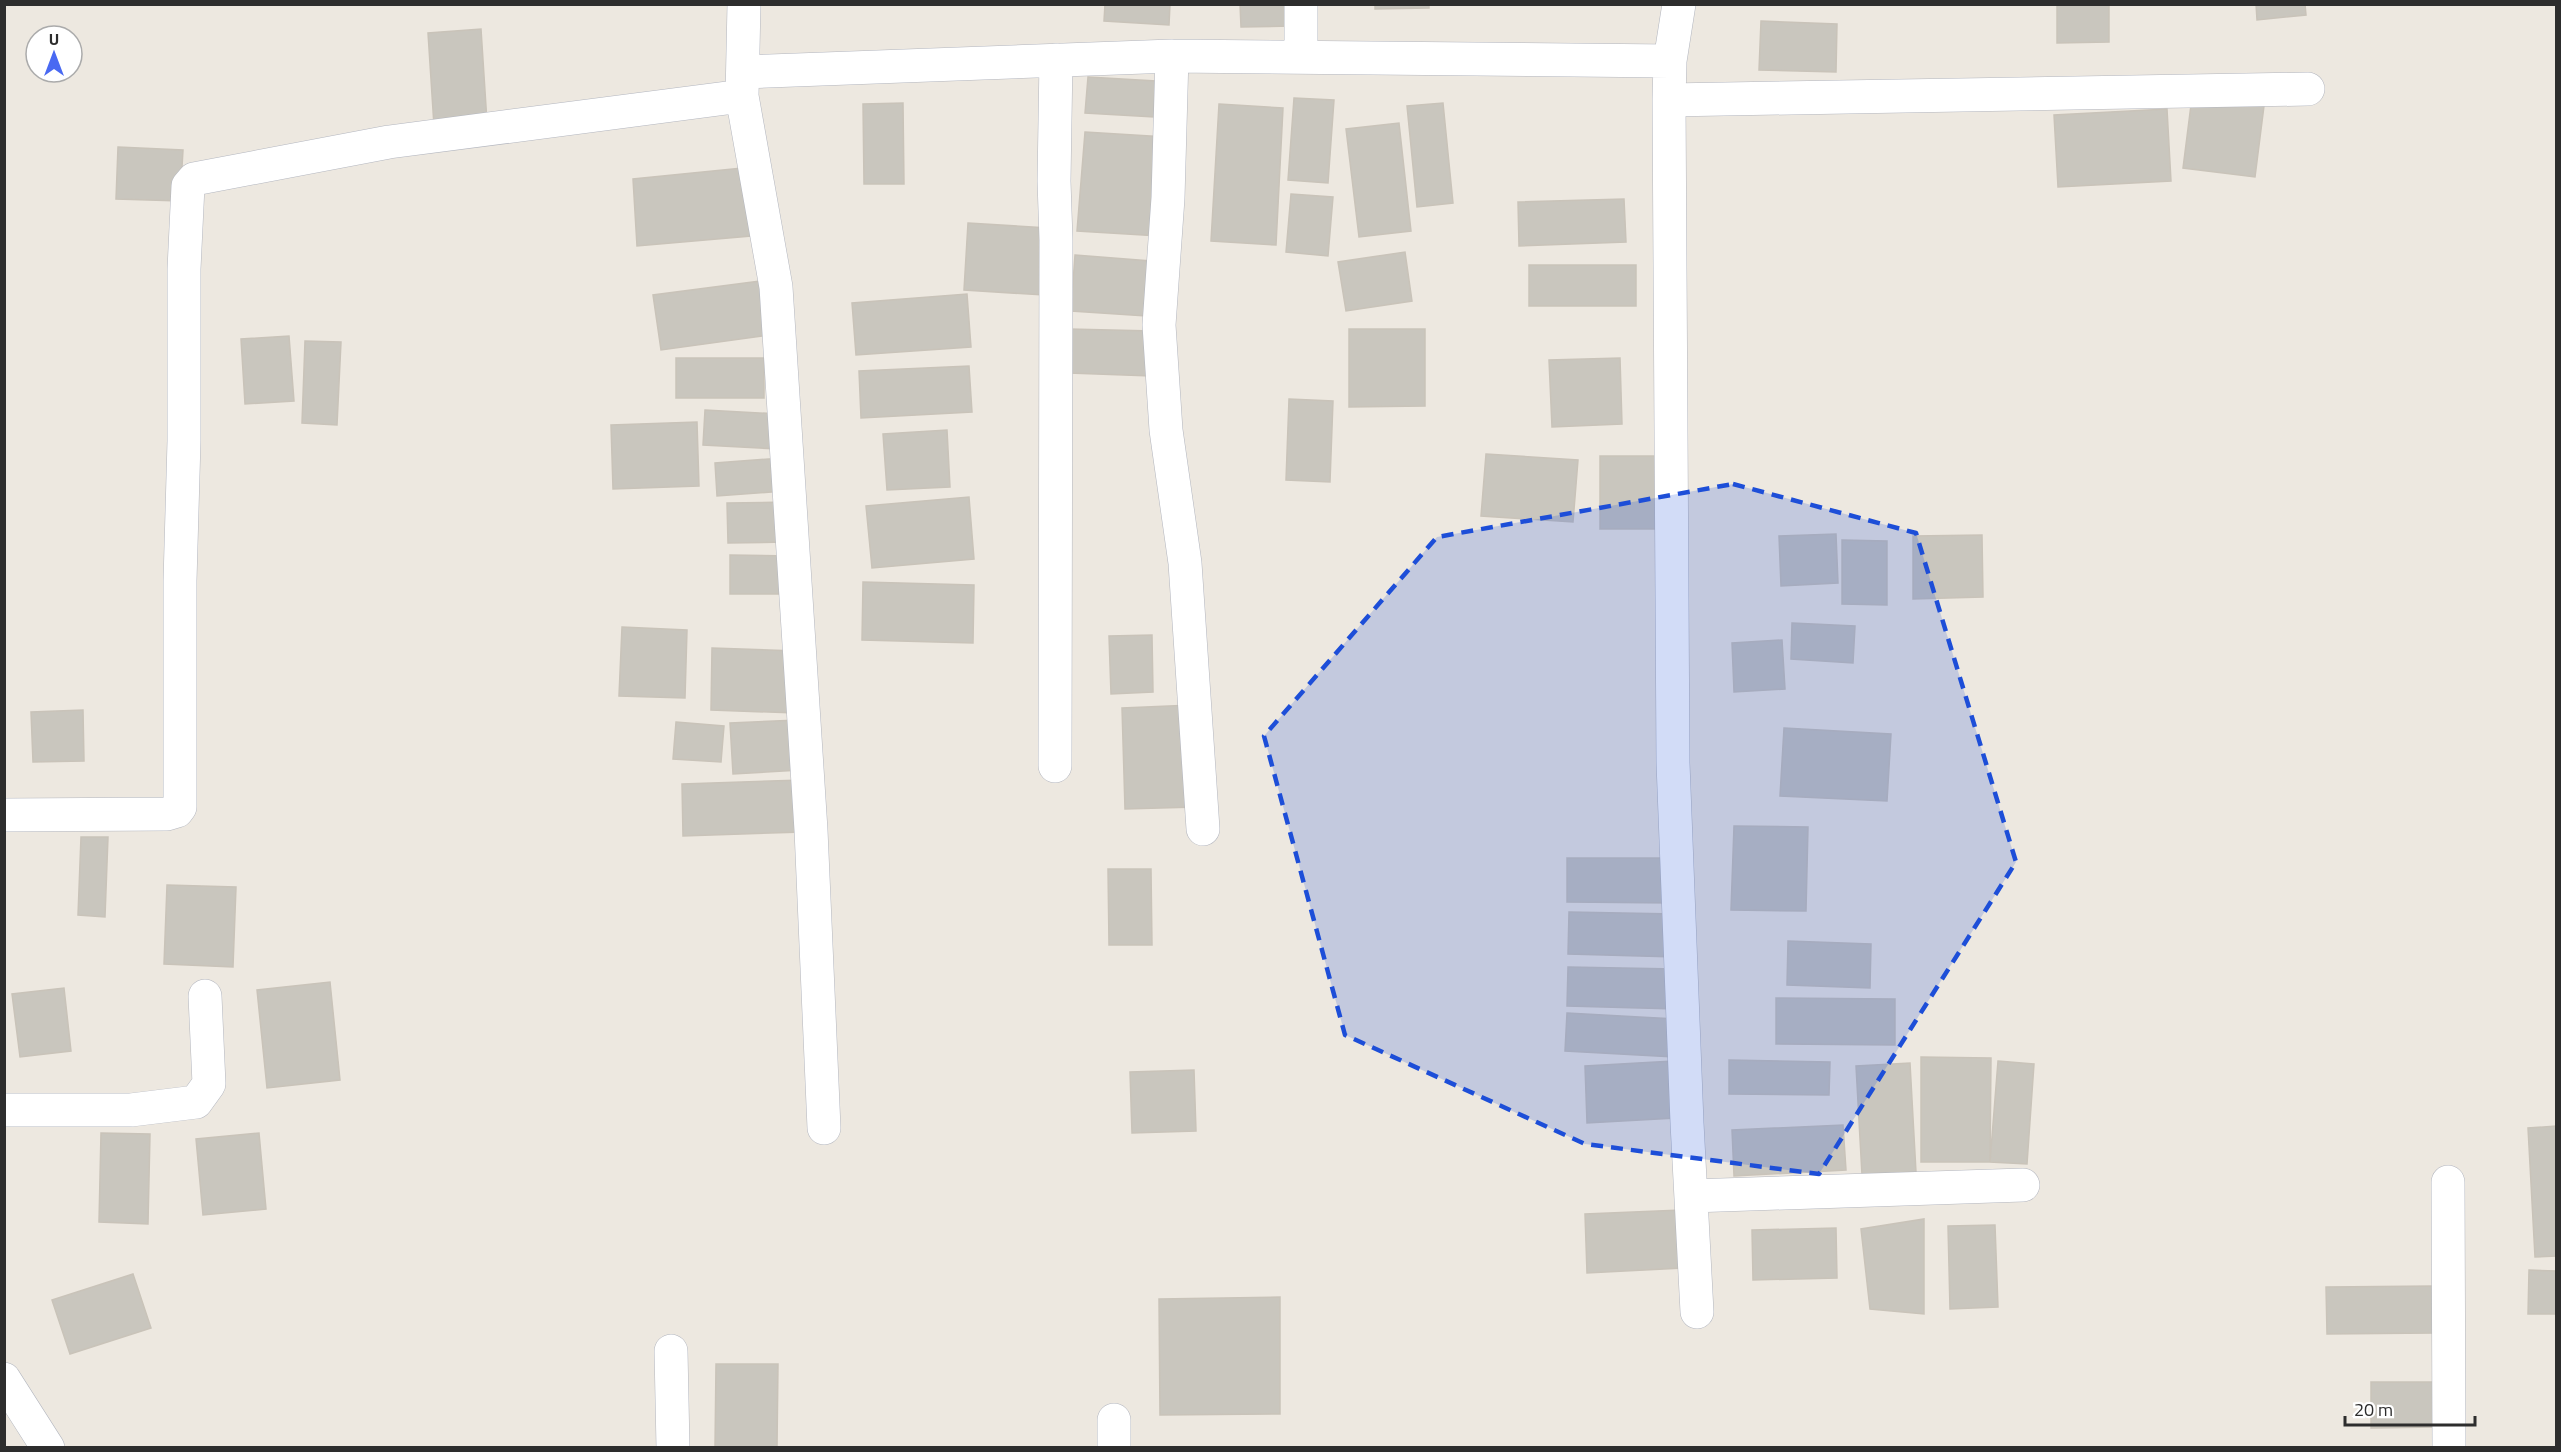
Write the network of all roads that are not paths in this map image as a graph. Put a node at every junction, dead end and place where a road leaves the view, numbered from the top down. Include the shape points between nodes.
1 (744, 4) edge
2 (1301, 4) edge
3 (1679, 4) edge
4 (1172, 56) junction
5 (1302, 57) junction
6 (1056, 60) junction
7 (1670, 61) junction
8 (743, 84) junction
9 (2308, 89) dead end
10 (1669, 100) junction
11 (1055, 766) dead end
12 (4, 815) edge
13 (1203, 829) dead end
14 (205, 996) dead end
15 (4, 1110) edge
16 (824, 1128) dead end
17 (2448, 1182) dead end
18 (2023, 1185) dead end
19 (1691, 1196) junction
20 (1697, 1312) dead end
21 (671, 1351) dead end
22 (4, 1379) edge
23 (48, 1448) edge
24 (674, 1448) edge
25 (2449, 1448) edge

1 - 8 street
2 - 5 street
3 - 7 street
4 - 5 street
4 - 6 street
4 - 13 street via 1159,325 1166,430 1185,562
5 - 7 street
6 - 8 street
6 - 11 street
7 - 10 street
8 - 12 street via 389,142 190,182 184,270 180,807 167,814
8 - 16 street via 776,287 811,830
9 - 10 street
10 - 19 street via 1673,763
14 - 15 street via 209,1084 196,1102 131,1110
17 - 25 street
18 - 19 street
19 - 20 street
21 - 24 street
22 - 23 street

